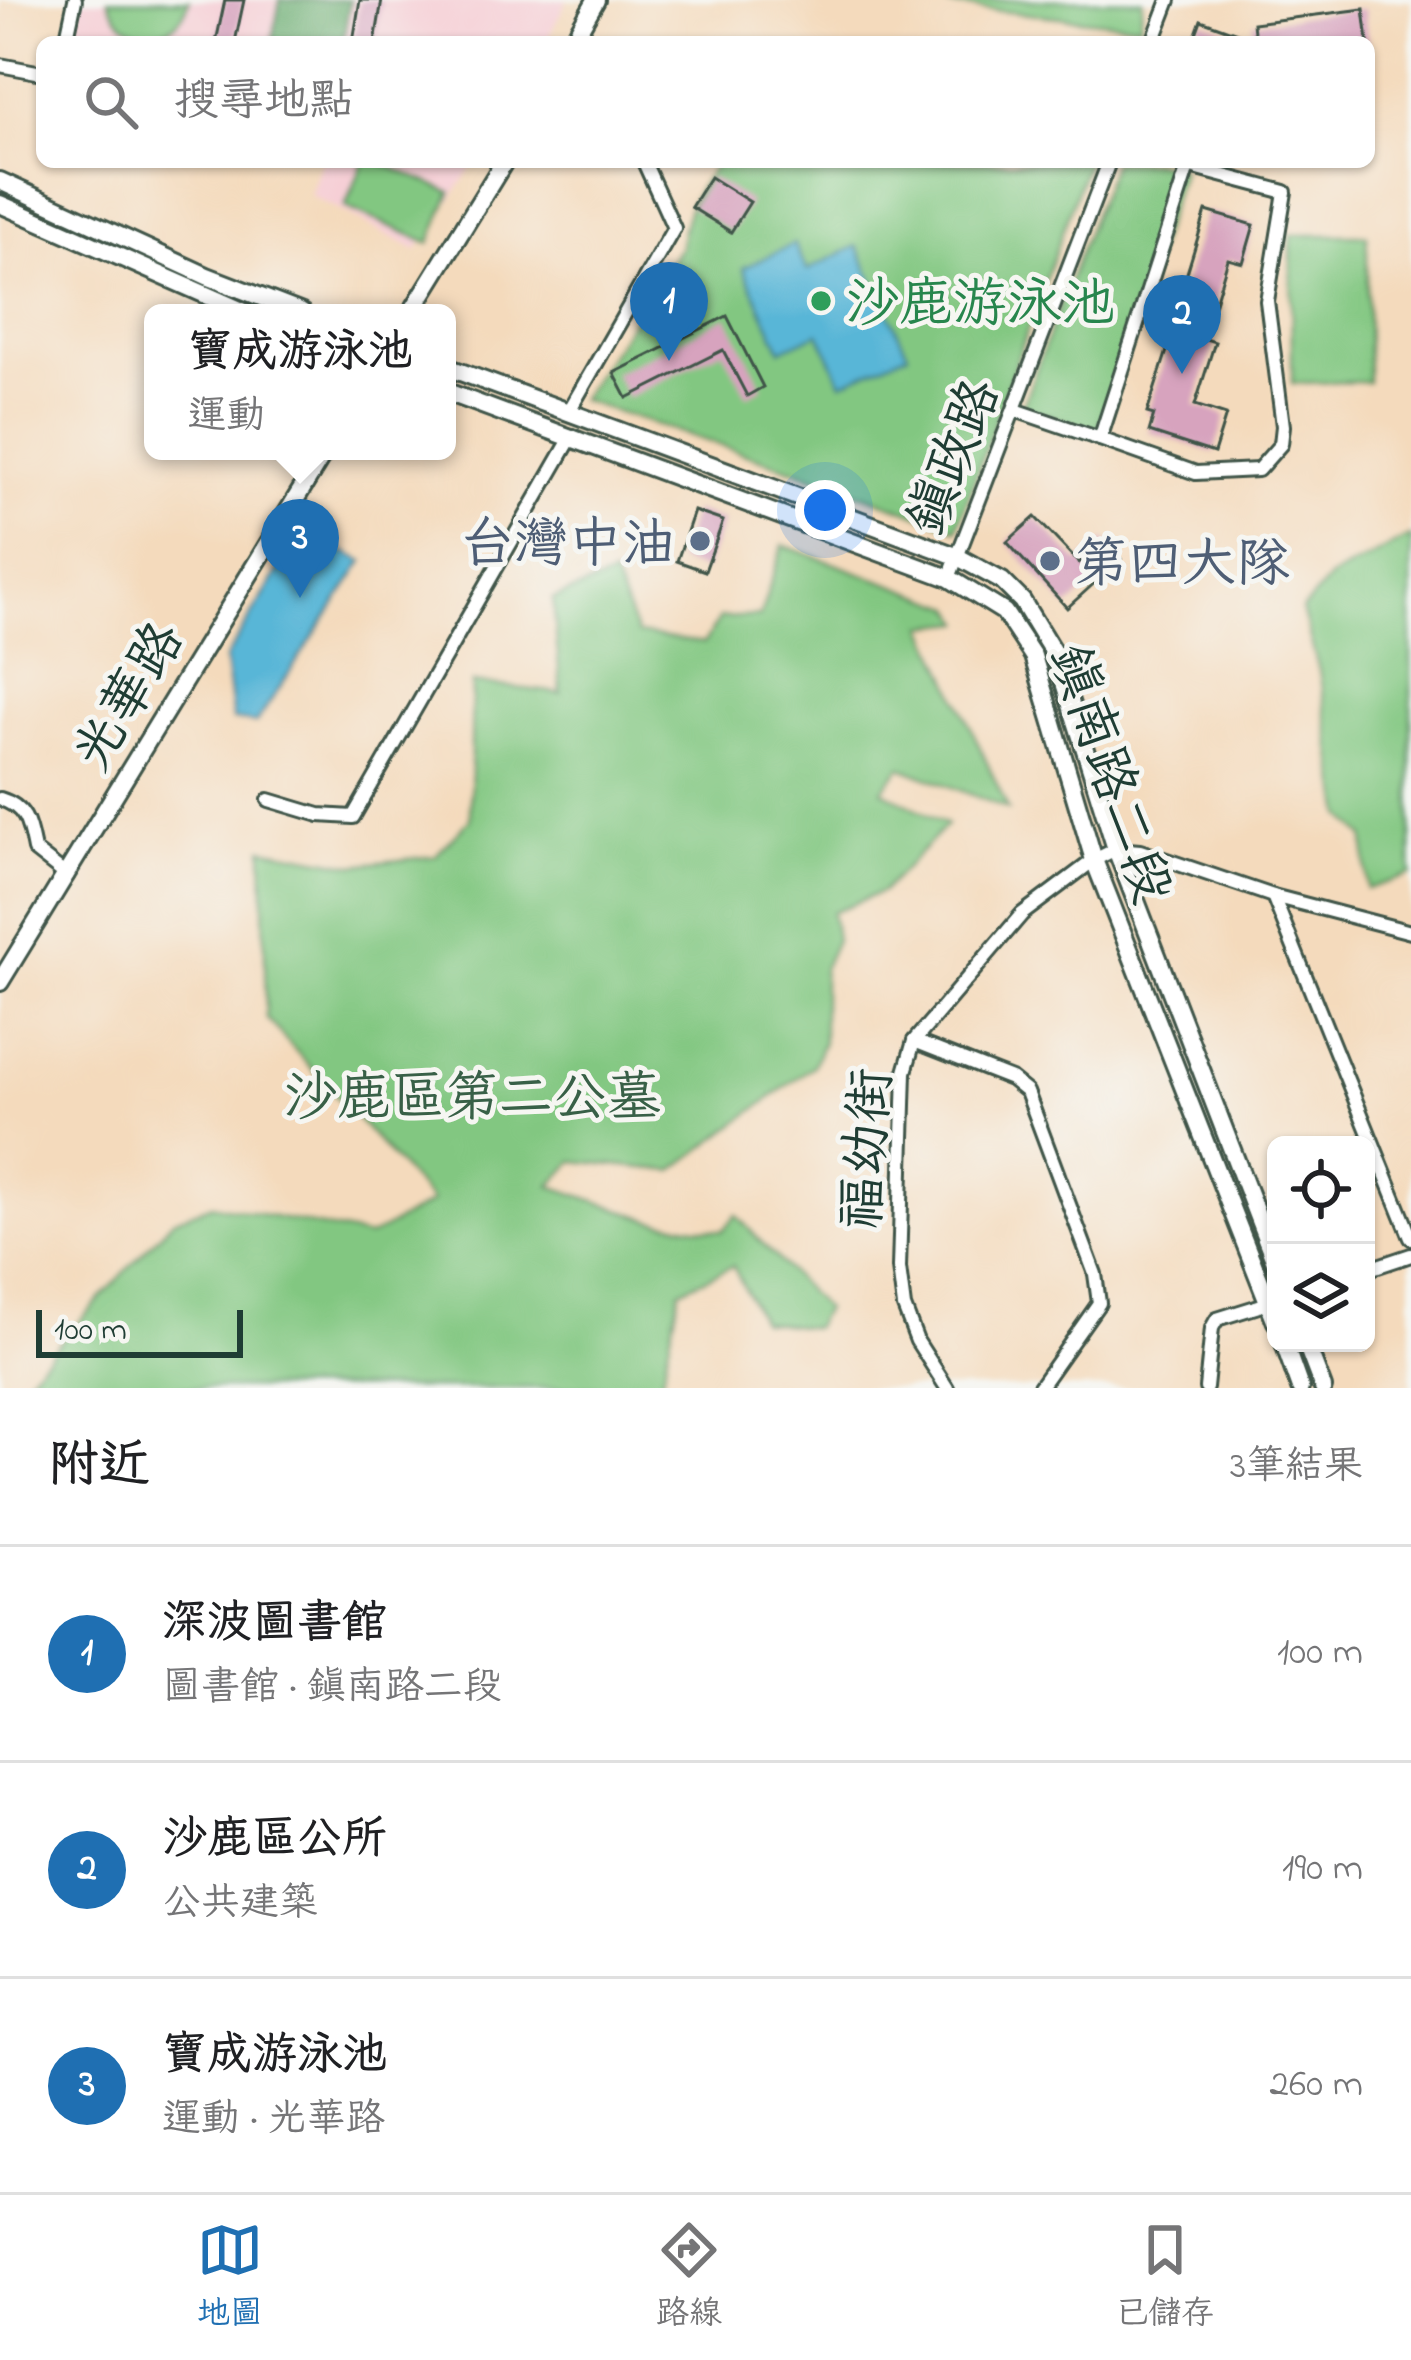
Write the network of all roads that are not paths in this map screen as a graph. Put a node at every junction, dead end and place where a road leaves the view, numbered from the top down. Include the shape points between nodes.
1 (75, 0) edge
2 (596, 0) edge
3 (1169, 0) edge
4 (67, 36) edge
5 (577, 36) edge
6 (1155, 36) edge
7 (0, 65) edge
8 (36, 73) edge
9 (500, 168) edge
10 (647, 168) edge
11 (1107, 168) edge
12 (1188, 168) edge
13 (1192, 168) edge
14 (0, 181) edge
15 (0, 204) edge
16 (228, 304) edge
17 (279, 304) edge
18 (417, 304) edge
19 (456, 370) edge
20 (456, 395) edge
21 (1015, 410) junction
22 (569, 411) junction
23 (572, 436) junction
24 (1100, 439) junction
25 (320, 460) edge
26 (956, 556) junction
27 (949, 578) junction
28 (0, 799) edge
29 (269, 800) dead end
30 (1116, 849) junction
31 (1094, 860) junction
32 (67, 876) junction
33 (1273, 896) junction
34 (1411, 932) edge
35 (0, 982) edge
36 (914, 1041) junction
37 (1411, 1238) edge
38 (1268, 1244) edge
39 (1411, 1255) edge
40 (1375, 1267) edge
41 (1267, 1290) edge
42 (1267, 1304) edge
43 (1287, 1352) edge
44 (1309, 1352) edge
45 (947, 1388) edge
46 (1039, 1388) edge
47 (1206, 1388) edge
48 (1300, 1388) edge
49 (1322, 1388) edge

1 - 4 street
2 - 5 street
3 - 6 street
7 - 8 street
9 - 18 street
10 - 22 street via 674,228
11 - 21 street, 鎮政路
12 - 24 street
13 - 24 street via 1285,192 1267,301 1281,444 1258,470 1196,473
14 - 17 street
15 - 16 street
19 - 22 street, 鎮南路二段
20 - 23 street, 鎮南路二段
21 - 24 street
21 - 26 street, 鎮政路
22 - 26 street, 鎮南路二段
23 - 27 street, 鎮南路二段
23 - 29 street via 352,817
25 - 32 street, 光華路
26 - 27 street, 鎮政路
26 - 30 street, 鎮南路二段 via 1002,581 1042,628
27 - 31 street, 鎮南路二段 via 1004,612 1033,656
28 - 32 street via 17,804 34,850
30 - 31 street, 福幼街
30 - 33 street
30 - 38 street, 鎮南路二段
31 - 36 street, 福幼街 via 1022,914
31 - 41 street, 鎮南路二段
32 - 35 street, 光華路
33 - 34 street
33 - 37 street
36 - 45 street, 福幼街 via 905,1072 899,1268 917,1341
36 - 46 street via 1028,1092 1095,1274 1099,1304
39 - 40 street
42 - 47 street via 1216,1319
43 - 48 street
44 - 49 street

